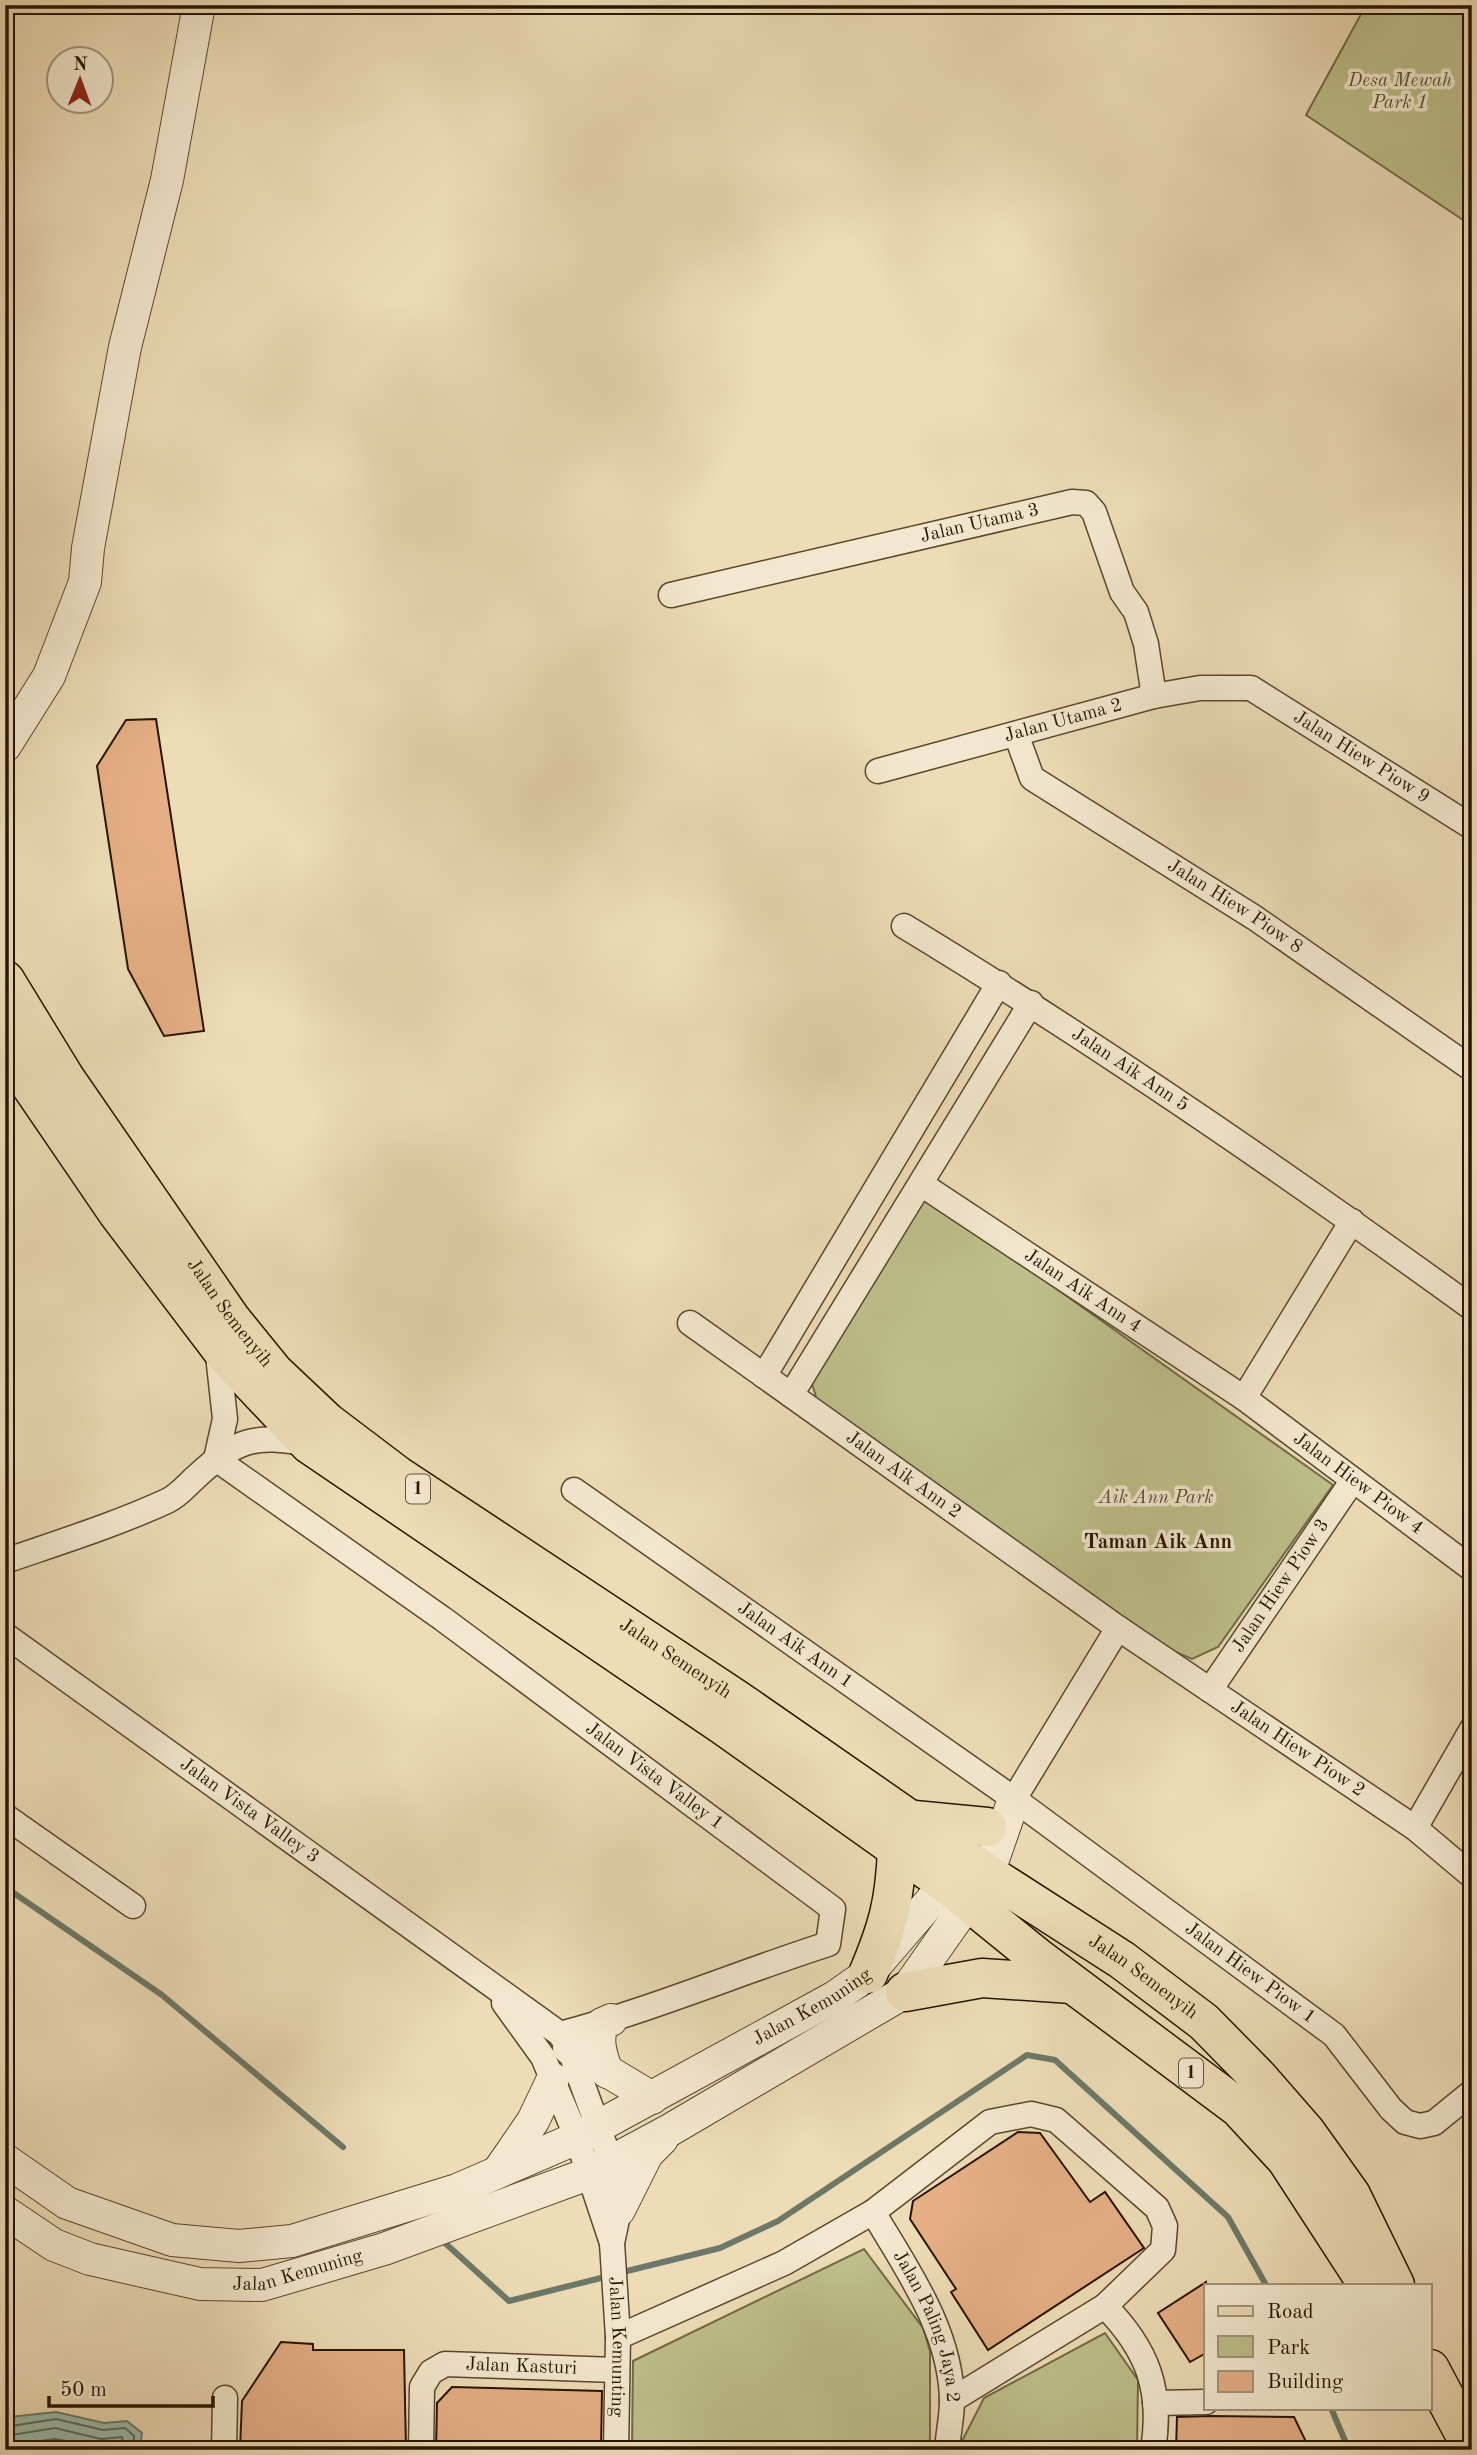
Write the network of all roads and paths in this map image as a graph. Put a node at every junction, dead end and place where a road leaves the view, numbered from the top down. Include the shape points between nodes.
1 (199, 5) edge
2 (88, 548) junction
3 (671, 595) dead end
4 (1251, 688) joint
5 (1154, 696) junction
6 (5, 715) edge
7 (1016, 734) junction
8 (5, 746) edge
9 (878, 771) dead end
10 (1472, 827) edge
11 (904, 926) dead end
12 (5, 980) edge
13 (999, 983) junction
14 (1031, 1003) junction
15 (5, 1048) edge
16 (1472, 1069) edge
17 (921, 1184) junction
18 (1352, 1222) junction
19 (1472, 1308) edge
20 (690, 1323) dead end
21 (217, 1343) junction
22 (764, 1376) junction
23 (791, 1395) junction
24 (1244, 1398) junction
25 (309, 1444) junction
26 (215, 1459) junction
27 (1353, 1480) junction
28 (574, 1490) dead end
29 (5, 1561) edge
30 (1472, 1569) edge
31 (1118, 1628) junction
32 (5, 1635) edge
33 (1209, 1690) junction
34 (1472, 1729) edge
35 (1014, 1798) junction
36 (5, 1816) edge
37 (1415, 1828) junction
38 (994, 1830) junction
39 (905, 1835) junction
40 (1472, 1876) edge
41 (968, 1880) junction
42 (1024, 1895) junction
43 (133, 1906) dead end
44 (868, 1974) junction
45 (1072, 1984) junction
46 (492, 1987) junction
47 (905, 1992) junction
48 (611, 2021) junction
49 (564, 2041) junction
50 (607, 2072) junction
51 (553, 2079) junction
52 (1472, 2092) edge
53 (652, 2098) junction
54 (670, 2130) junction
55 (588, 2133) junction
56 (5, 2160) edge
57 (600, 2168) junction
58 (500, 2169) junction
59 (619, 2210) junction
60 (5, 2212) edge
61 (873, 2212) junction
62 (612, 2251) junction
63 (1367, 2284) edge
64 (1395, 2284) edge
65 (1105, 2306) junction
66 (618, 2337) junction
67 (616, 2370) junction
68 (1432, 2373) edge
69 (225, 2399) dead end
70 (952, 2400) junction
71 (1204, 2402) edge
72 (1155, 2403) junction
73 (1472, 2448) edge
74 (224, 2450) edge
75 (421, 2450) edge
76 (616, 2450) edge
77 (947, 2450) edge
78 (1153, 2450) edge

1 - 2 street via 167,180 125,347
2 - 6 street via 68,577 29,672
2 - 8 street via 85,582 49,676
3 - 5 street, Jalan Utama 3 via 1072,502 1086,503 1094,512 1122,592 1136,612
4 - 5 street, Jalan Utama 2 via 1200,688
4 - 10 street, Jalan Hiew Piow 9
5 - 7 street, Jalan Utama 2
7 - 9 street, Jalan Utama 2
7 - 16 street, Jalan Hiew Piow 8 via 1032,778 1255,918
11 - 13 street, Jalan Aik Ann 5
12 - 39 main road, Jalan Semenyih / 1 via 65,1078 231,1319 274,1372 397,1475 736,1699
13 - 14 street, Jalan Aik Ann 5
13 - 22 street
14 - 17 street
14 - 18 street, Jalan Aik Ann 5
15 - 21 main road, Jalan Semenyih / 1 via 117,1212
17 - 23 street
17 - 24 street, Jalan Aik Ann 4
18 - 19 street, Jalan Aik Ann 5
18 - 24 street
20 - 22 street, Jalan Aik Ann 2
21 - 25 main road, Jalan Semenyih / 1
21 - 26 street via 225,1419
22 - 23 street, Jalan Aik Ann 2
23 - 31 street, Jalan Aik Ann 2
24 - 27 street, Jalan Hiew Piow 4
25 - 26 street via 270,1437 238,1444
25 - 39 main road, Jalan Semenyih / 1 via 724,1726
26 - 29 street via 172,1499
26 - 48 street, Jalan Vista Valley 1 via 454,1627 833,1909 828,1944
27 - 30 street, Jalan Hiew Piow 4
27 - 33 street, Jalan Hiew Piow 3
28 - 35 street, Jalan Aik Ann 1
31 - 33 street, Jalan Hiew Piow 2
31 - 35 street
32 - 46 street, Jalan Vista Valley 3
33 - 37 street, Jalan Hiew Piow 2
34 - 37 street
35 - 38 street
35 - 52 street, Jalan Hiew Piow 1 via 1334,2035 1405,2122 1434,2123
36 - 43 street
37 - 40 street, Jalan Hiew Piow 2
38 - 39 main road
38 - 41 street
38 - 42 main road
39 - 41 main road, Jalan Semenyih / 1
39 - 44 main road via 888,1926
41 - 42 main road, Jalan Semenyih / 1
41 - 44 street, Jalan Kemuning
41 - 45 main road, Jalan Semenyih / 1
41 - 47 street, Jalan Kemuning
42 - 64 main road, Jalan Semenyih / 1 via 1194,2014 1258,2077 1306,2132 1351,2195
44 - 53 street, Jalan Kemuning via 835,1997
45 - 47 main road via 982,1978
45 - 63 main road, Jalan Semenyih / 1 via 1239,2108 1286,2159
46 - 49 street, Jalan Vista Valley 3
46 - 51 street, Jalan Vista Valley 3 via 543,2057
47 - 54 street, Jalan Kemuning
48 - 49 street, Jalan Vista Valley 1
48 - 50 street via 602,2024 599,2033
49 - 50 street
49 - 55 street
50 - 53 street
51 - 55 street, Jalan Vista Valley 3
51 - 58 street via 533,2121
53 - 55 street, Jalan Kemuning
54 - 57 street, Jalan Kemuning
54 - 59 street via 647,2154
55 - 57 street
55 - 58 street, Jalan Kemuning
56 - 58 street, Jalan Kemuning via 67,2203 172,2240 239,2246 292,2241 351,2224 457,2190
57 - 59 street
57 - 60 street, Jalan Kemuning via 384,2249 262,2285 200,2284 90,2259 54,2245
57 - 62 street
59 - 62 street
61 - 65 street via 990,2122 1031,2114 1056,2120 1157,2208 1165,2226 1163,2250
61 - 66 street via 784,2263
61 - 70 street, Jalan Paling Jaya 2 via 929,2306
62 - 66 street, Jalan Kemunting
65 - 70 street
65 - 72 street via 1130,2331 1149,2366
66 - 67 street, Jalan Kemunting
67 - 75 street, Jalan Kasturi via 445,2364 430,2372 422,2388
67 - 76 street, Jalan Kemunting
68 - 73 main road
69 - 74 street
70 - 77 street, Jalan Paling Jaya 2
71 - 72 street
72 - 78 street

